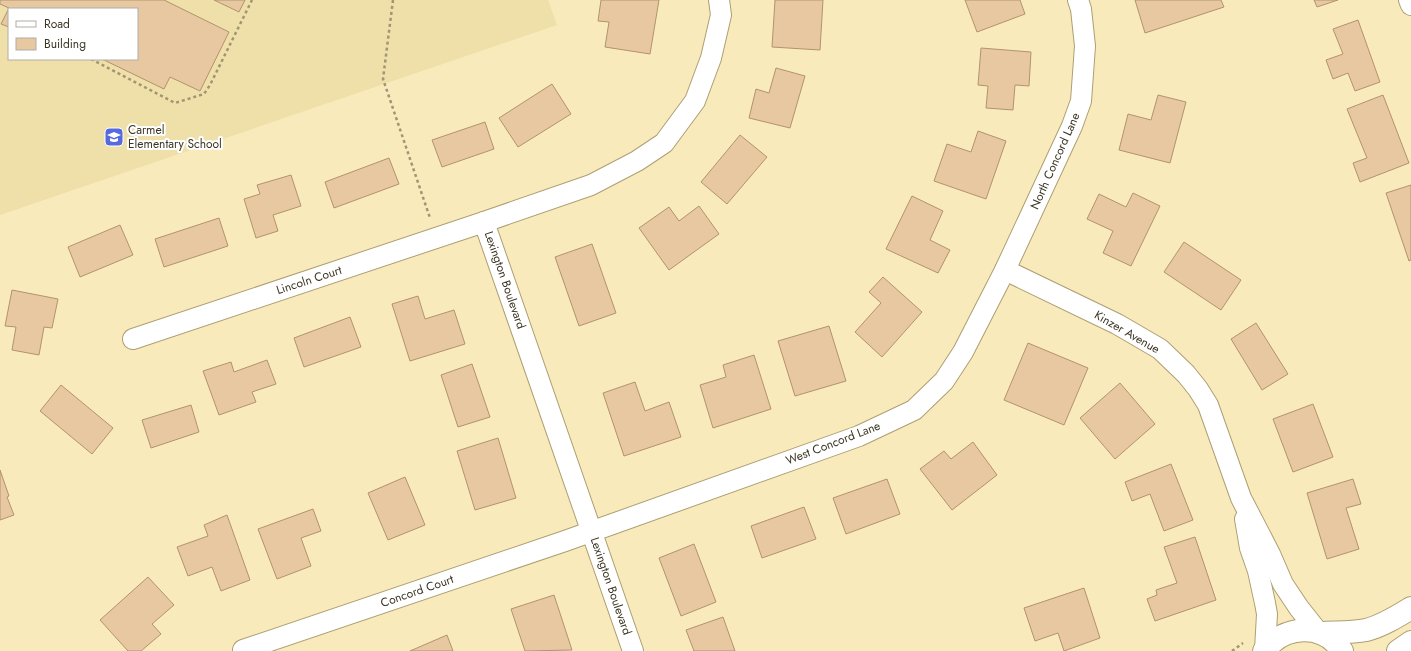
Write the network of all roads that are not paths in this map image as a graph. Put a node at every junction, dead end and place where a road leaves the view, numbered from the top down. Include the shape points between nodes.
1 (719, 0) edge
2 (1078, 0) edge
3 (1409, 0) edge
4 (1411, 6) edge
5 (484, 222) junction
6 (1005, 270) junction
7 (133, 339) dead end
8 (1241, 498) junction
9 (592, 531) junction
10 (1411, 608) edge
11 (1319, 633) junction
12 (1411, 642) edge
13 (243, 650) edge
14 (1264, 650) edge
15 (633, 651) edge
16 (1342, 651) edge
17 (1398, 651) edge

1 - 5 street, Lexington Boulevard via 721,15 711,58 695,101 664,143 637,162 591,185
2 - 6 street, North Concord Lane via 1085,46 1081,101 1072,126
3 - 4 street
5 - 7 street, Lincoln Court
5 - 9 street, Lexington Boulevard
6 - 8 street, Kinzer Avenue via 1117,324 1160,349 1186,374 1208,405
6 - 9 street, West Concord Lane via 956,364 944,381 914,410 859,436
8 - 11 street, Kinzer Avenue via 1283,584
8 - 14 street, Kinzer Avenue via 1250,548 1265,603
9 - 13 street, Concord Court
9 - 15 street, Lexington Boulevard
10 - 11 street via 1368,630
11 - 14 street via 1305,630 1290,632 1276,639
11 - 16 street via 1330,638
12 - 17 street

